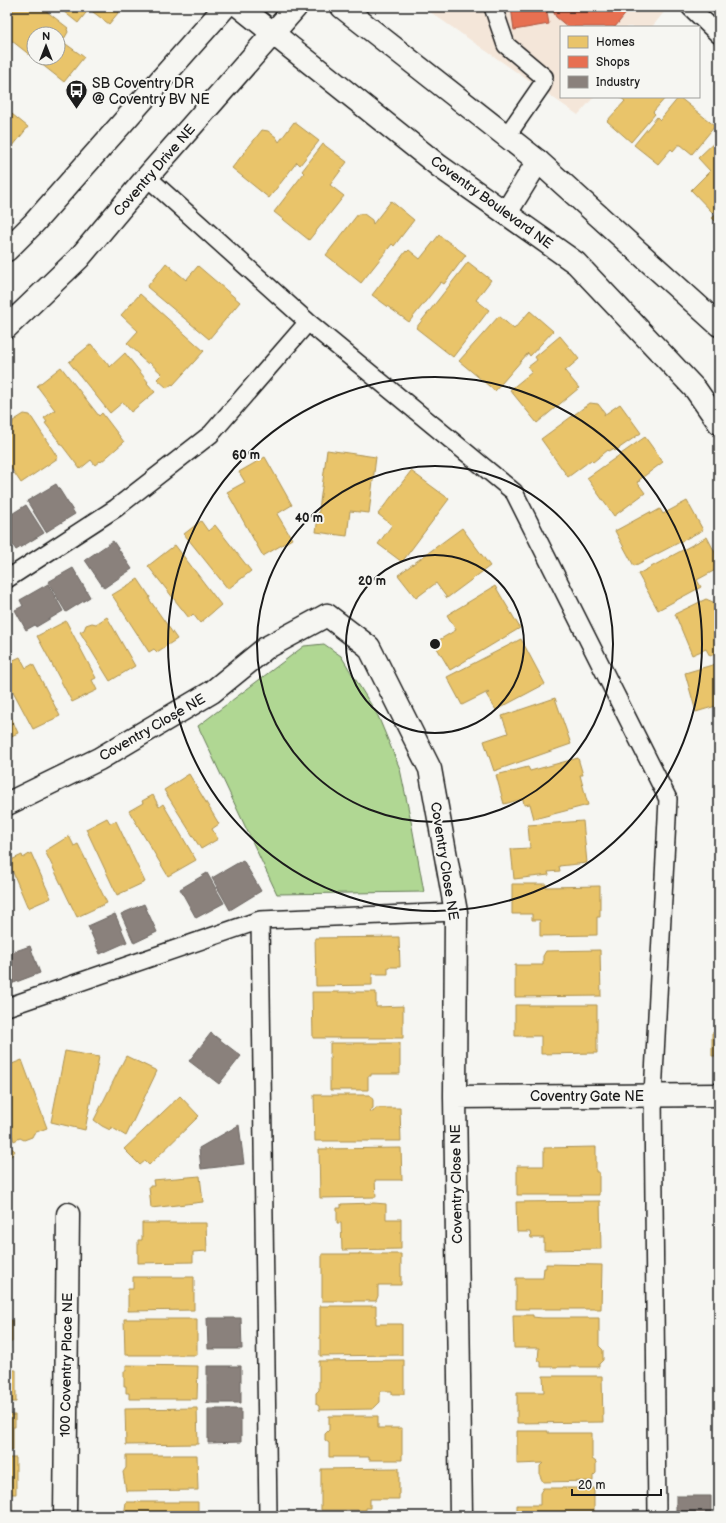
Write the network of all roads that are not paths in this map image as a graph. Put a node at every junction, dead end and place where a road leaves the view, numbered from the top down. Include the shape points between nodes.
1 (225, 7) edge
2 (240, 7) edge
3 (296, 7) edge
4 (342, 7) edge
5 (493, 7) edge
6 (690, 7) edge
7 (273, 34) junction
8 (719, 35) edge
9 (506, 137) junction
10 (538, 161) junction
11 (147, 177) junction
12 (506, 213) junction
13 (7, 250) edge
14 (308, 322) junction
15 (719, 325) edge
16 (7, 327) edge
17 (719, 423) edge
18 (7, 578) edge
19 (7, 804) edge
20 (456, 912) junction
21 (260, 920) junction
22 (7, 1007) edge
23 (653, 1095) junction
24 (719, 1095) edge
25 (455, 1096) junction
26 (68, 1214) dead end
27 (65, 1516) edge
28 (268, 1516) edge
29 (461, 1516) edge
30 (658, 1516) edge

1 - 13 street via 34,223
2 - 7 street, Coventry Boulevard NE
3 - 7 street, Coventry Drive NE
4 - 9 street
5 - 9 lane via 506,45 544,77 542,85
6 - 8 lane
7 - 11 street, Coventry Drive NE
7 - 12 street, Coventry Boulevard NE via 440,166
9 - 10 street
10 - 12 street
10 - 15 street
11 - 14 lane
11 - 16 street, Coventry Drive NE via 79,258
12 - 17 street, Coventry Boulevard NE via 576,263 696,390
14 - 18 lane via 211,434 116,508
14 - 23 lane via 514,492 668,799
19 - 20 street, Coventry Close NE via 113,751 212,692 266,648 327,615 369,647 430,768
20 - 21 lane
20 - 25 street, Coventry Close NE
21 - 22 lane
21 - 28 lane
23 - 24 street, Coventry Gate NE
23 - 25 street, Coventry Gate NE
23 - 30 lane
25 - 29 street, Coventry Close NE
26 - 27 street, 100 Coventry Place NE

